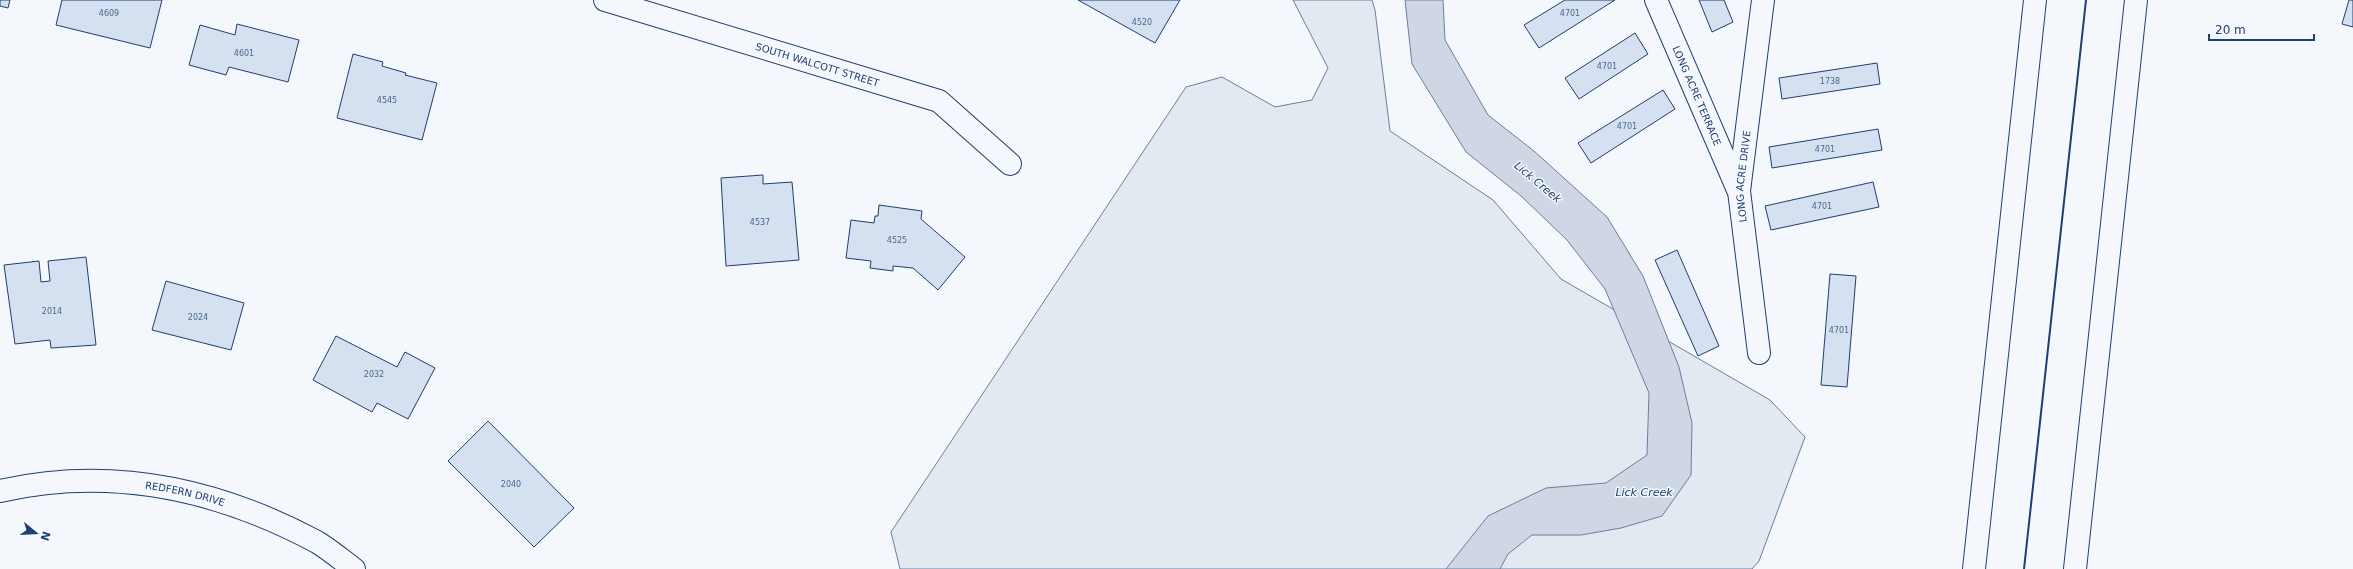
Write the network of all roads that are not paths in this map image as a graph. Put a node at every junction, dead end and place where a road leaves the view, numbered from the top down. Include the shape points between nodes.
1 (605, 0) edge
2 (1656, 0) edge
3 (1763, 0) edge
4 (2035, 0) edge
5 (2136, 0) edge
6 (1010, 164) dead end
7 (1739, 191) junction
8 (1759, 353) dead end
9 (0, 491) edge
10 (354, 569) edge
11 (1974, 569) edge
12 (2075, 569) edge

1 - 6 main road, SOUTH WALCOTT STREET via 939,101
2 - 7 main road, LONG ACRE TERRACE
3 - 7 main road, LONG ACRE DRIVE
4 - 11 main road
5 - 12 main road
7 - 8 main road, LONG ACRE DRIVE
9 - 10 main road, REDFERN DRIVE via 37,483 118,481 184,490 245,508 318,543

